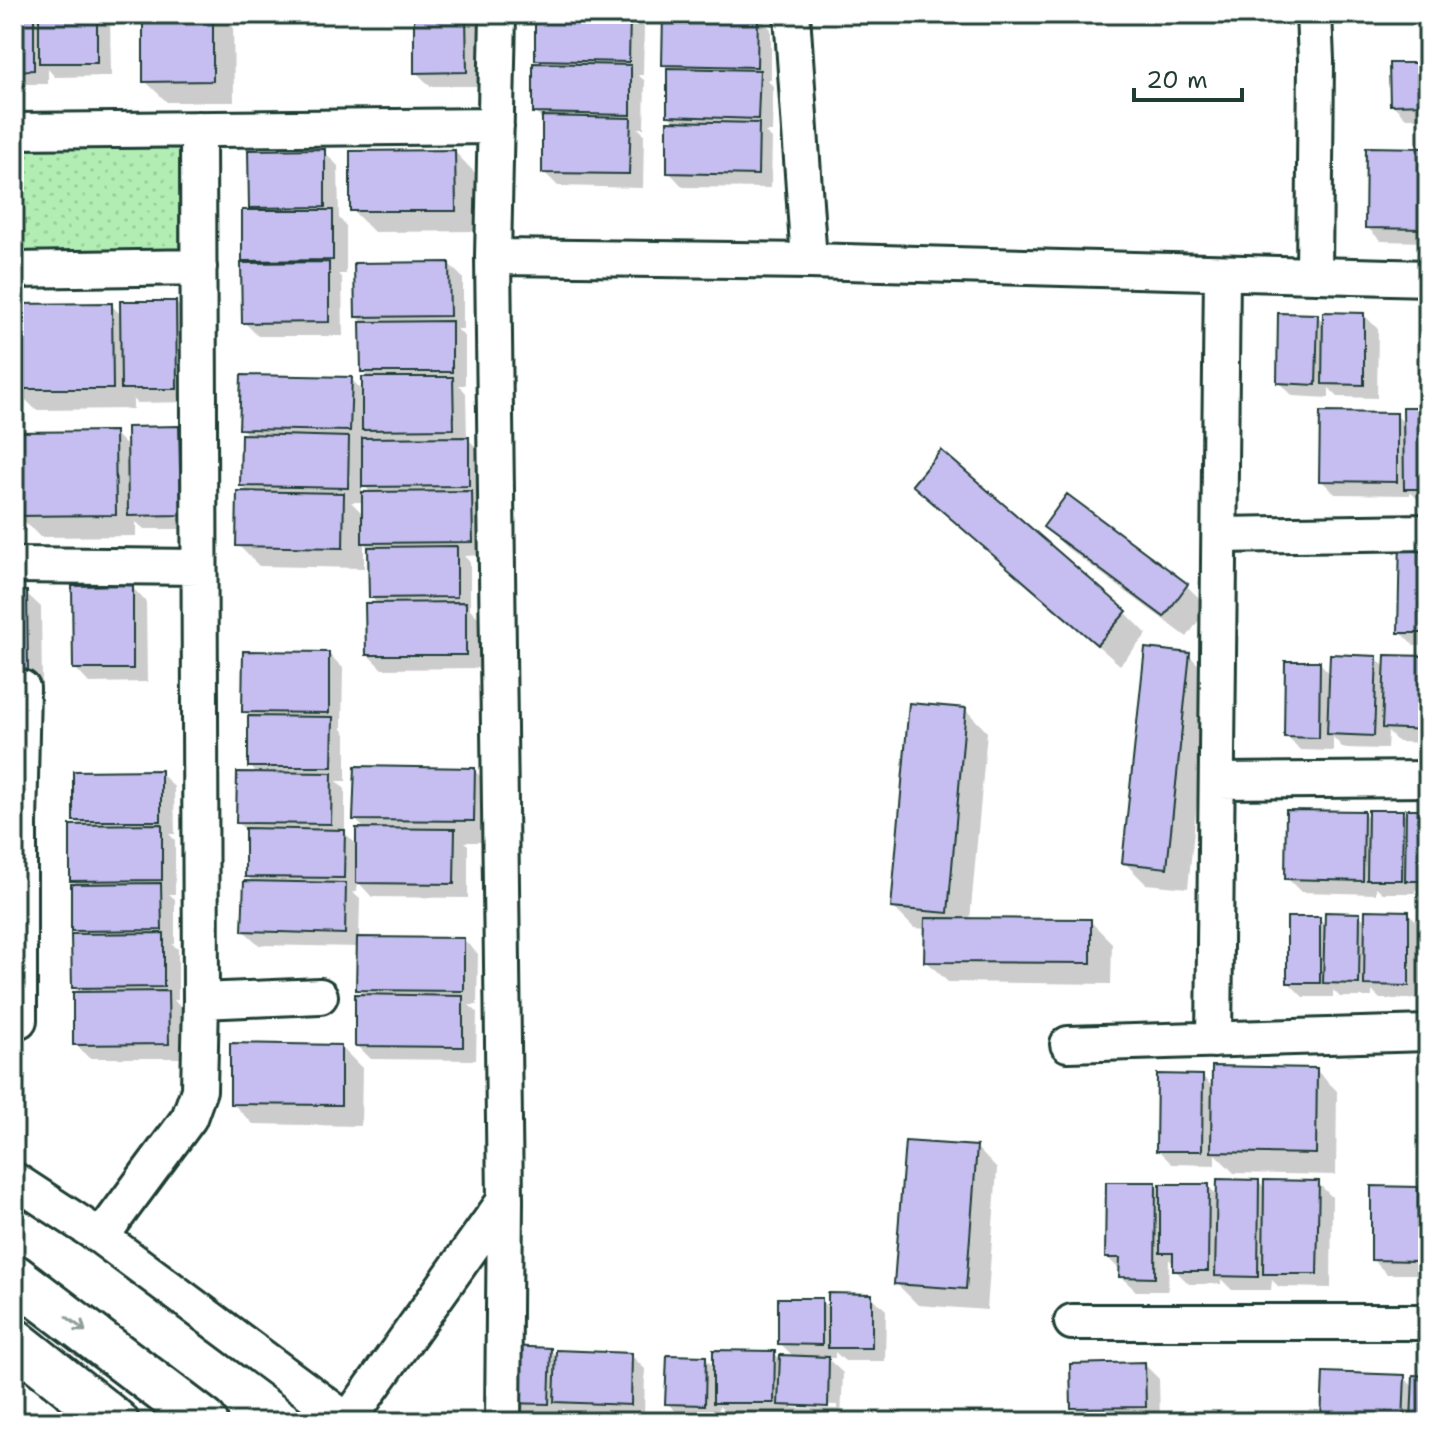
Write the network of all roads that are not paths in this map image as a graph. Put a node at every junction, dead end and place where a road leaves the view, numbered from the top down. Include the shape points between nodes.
1 (498, 14) edge
2 (792, 14) edge
3 (1314, 14) edge
4 (496, 126) junction
5 (198, 129) junction
6 (14, 131) edge
7 (493, 257) junction
8 (809, 261) junction
9 (199, 267) junction
10 (14, 270) edge
11 (1222, 273) junction
12 (1314, 275) junction
13 (1428, 278) edge
14 (1428, 532) edge
15 (1220, 535) junction
16 (14, 565) edge
17 (199, 567) junction
18 (22, 688) dead end
19 (1428, 779) edge
20 (1217, 781) junction
21 (16, 824) edge
22 (320, 996) dead end
23 (201, 1001) junction
24 (19, 1020) dead end
25 (1428, 1033) edge
26 (1214, 1040) junction
27 (1068, 1044) dead end
28 (14, 1180) edge
29 (505, 1200) junction
30 (101, 1237) junction
31 (14, 1277) edge
32 (1072, 1322) dead end
33 (1428, 1322) edge
34 (14, 1341) edge
35 (116, 1422) edge
36 (205, 1422) edge
37 (348, 1422) edge
38 (503, 1422) edge

1 - 4 street
2 - 8 street
3 - 12 street
4 - 5 street
4 - 7 street
5 - 6 street
5 - 9 street
7 - 8 street
7 - 29 street
8 - 11 street
9 - 10 street
9 - 17 street
11 - 12 street
11 - 15 street
12 - 13 street
14 - 15 street
15 - 20 street
16 - 17 street
17 - 23 street
18 - 21 street
19 - 20 street
20 - 26 street
21 - 24 street
22 - 23 street
23 - 30 street via 199,1090 189,1118
25 - 26 street
26 - 27 street
28 - 30 street
29 - 37 street
29 - 38 street
30 - 37 street
31 -> 36 main road
32 - 33 street
34 - 35 main road

